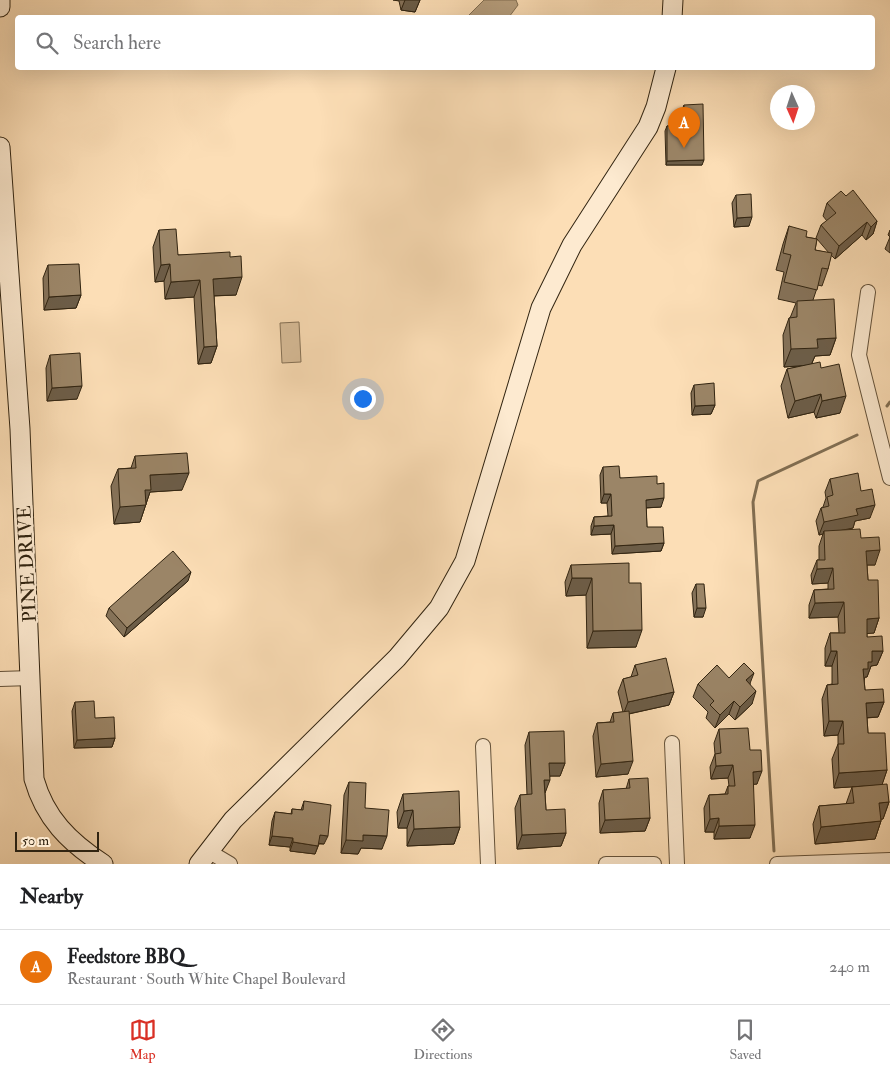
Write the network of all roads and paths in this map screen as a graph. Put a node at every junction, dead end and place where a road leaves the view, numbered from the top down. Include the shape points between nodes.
1 (1, 0) edge
2 (673, 0) edge
3 (0, 7) edge
4 (672, 15) edge
5 (665, 70) edge
6 (0, 147) edge
7 (868, 292) dead end
8 (890, 478) edge
9 (31, 678) junction
10 (0, 679) edge
11 (672, 743) dead end
12 (483, 746) dead end
13 (204, 858) edge
14 (890, 860) edge
15 (102, 864) edge
16 (230, 864) edge
17 (488, 864) edge
18 (606, 864) edge
19 (654, 864) edge
20 (677, 864) edge
21 (777, 864) edge

1 - 3 main road
2 - 4 main road
5 - 13 main road via 648,126 572,245 541,308 465,561 439,608 397,658 262,789
6 - 9 main road, PINE DRIVE via 20,429
7 - 8 street via 859,355
9 - 10 street
9 - 15 main road, PINE DRIVE via 34,779 39,798 60,830
11 - 20 street
12 - 17 street
13 - 16 street
14 - 21 street
18 - 19 street

